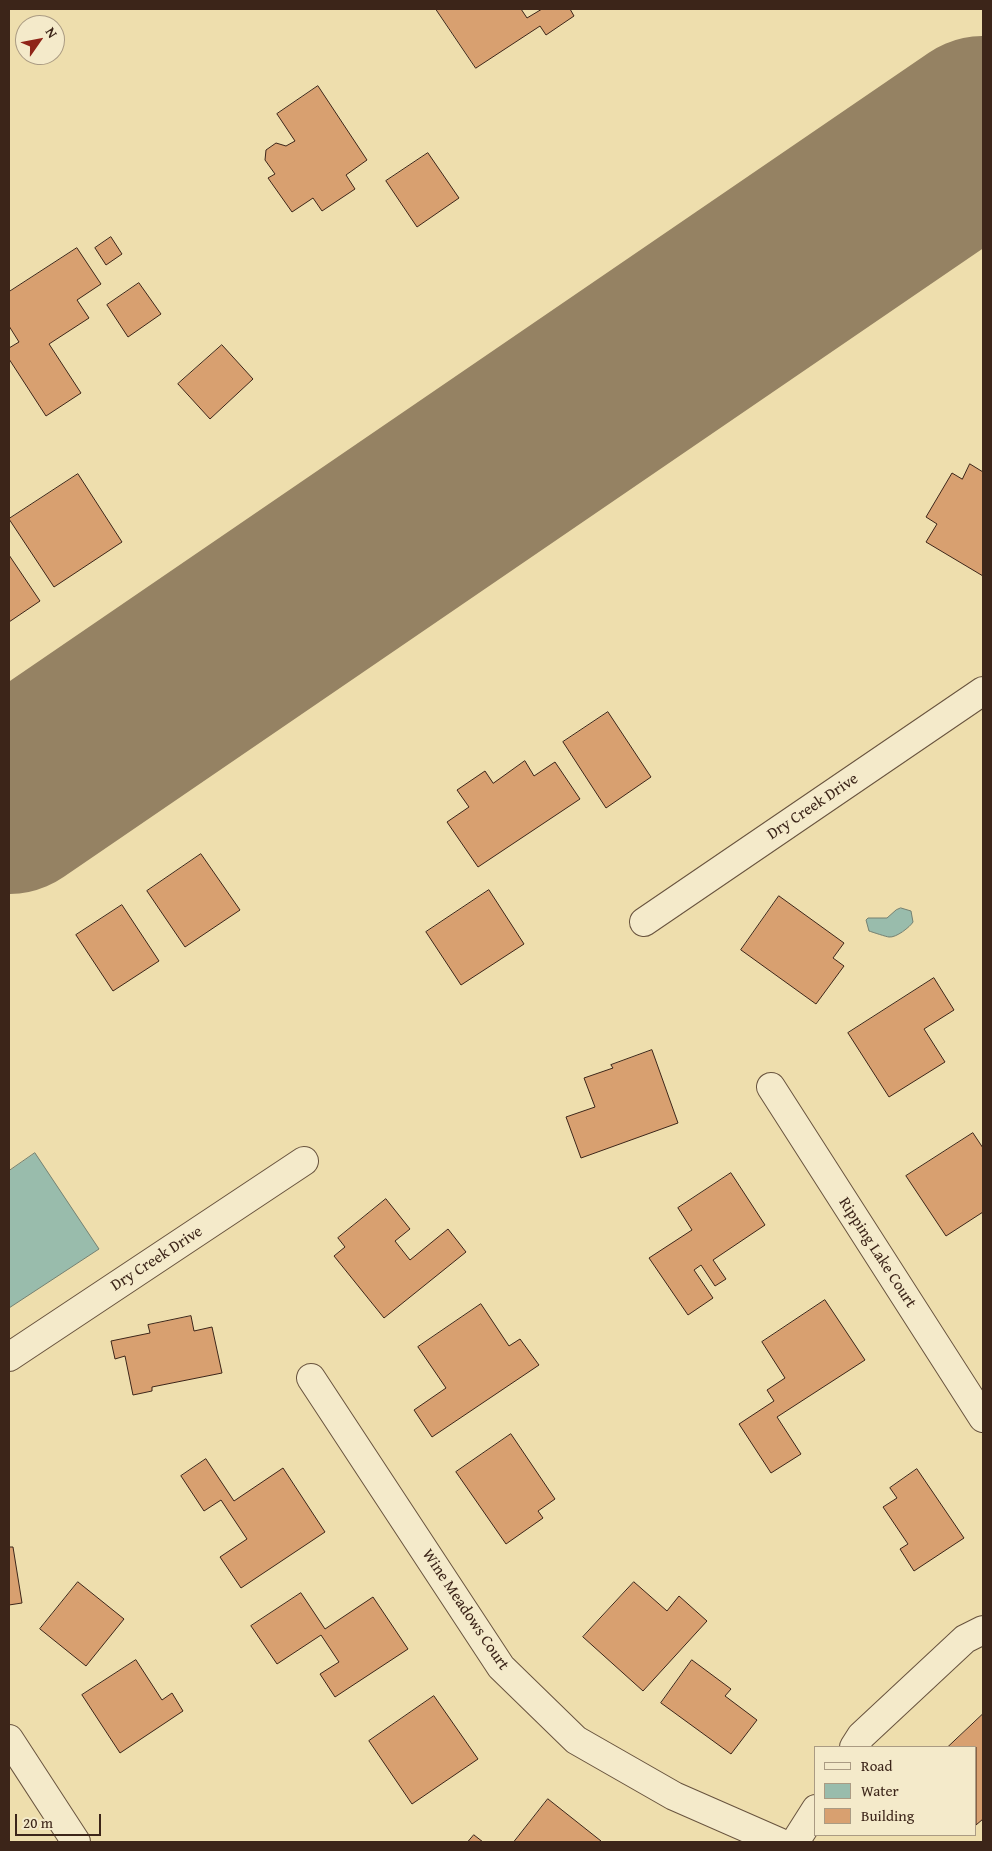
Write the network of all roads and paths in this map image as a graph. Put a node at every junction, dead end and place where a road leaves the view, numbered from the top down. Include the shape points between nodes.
1 (983, 691) edge
2 (644, 922) dead end
3 (771, 1087) dead end
4 (304, 1161) dead end
5 (9, 1357) edge
6 (311, 1378) dead end
7 (983, 1418) edge
8 (983, 1630) edge
9 (9, 1739) edge
10 (855, 1746) edge
11 (814, 1812) edge
12 (76, 1842) edge
13 (779, 1842) edge
14 (795, 1842) edge

1 - 2 street, Dry Creek Drive
3 - 7 street, Ripping Lake Court
4 - 5 street, Dry Creek Drive
6 - 13 street, Wine Meadows Court via 501,1667 576,1740 674,1796
8 - 10 street via 965,1639 861,1736
9 - 12 street
11 - 14 street

